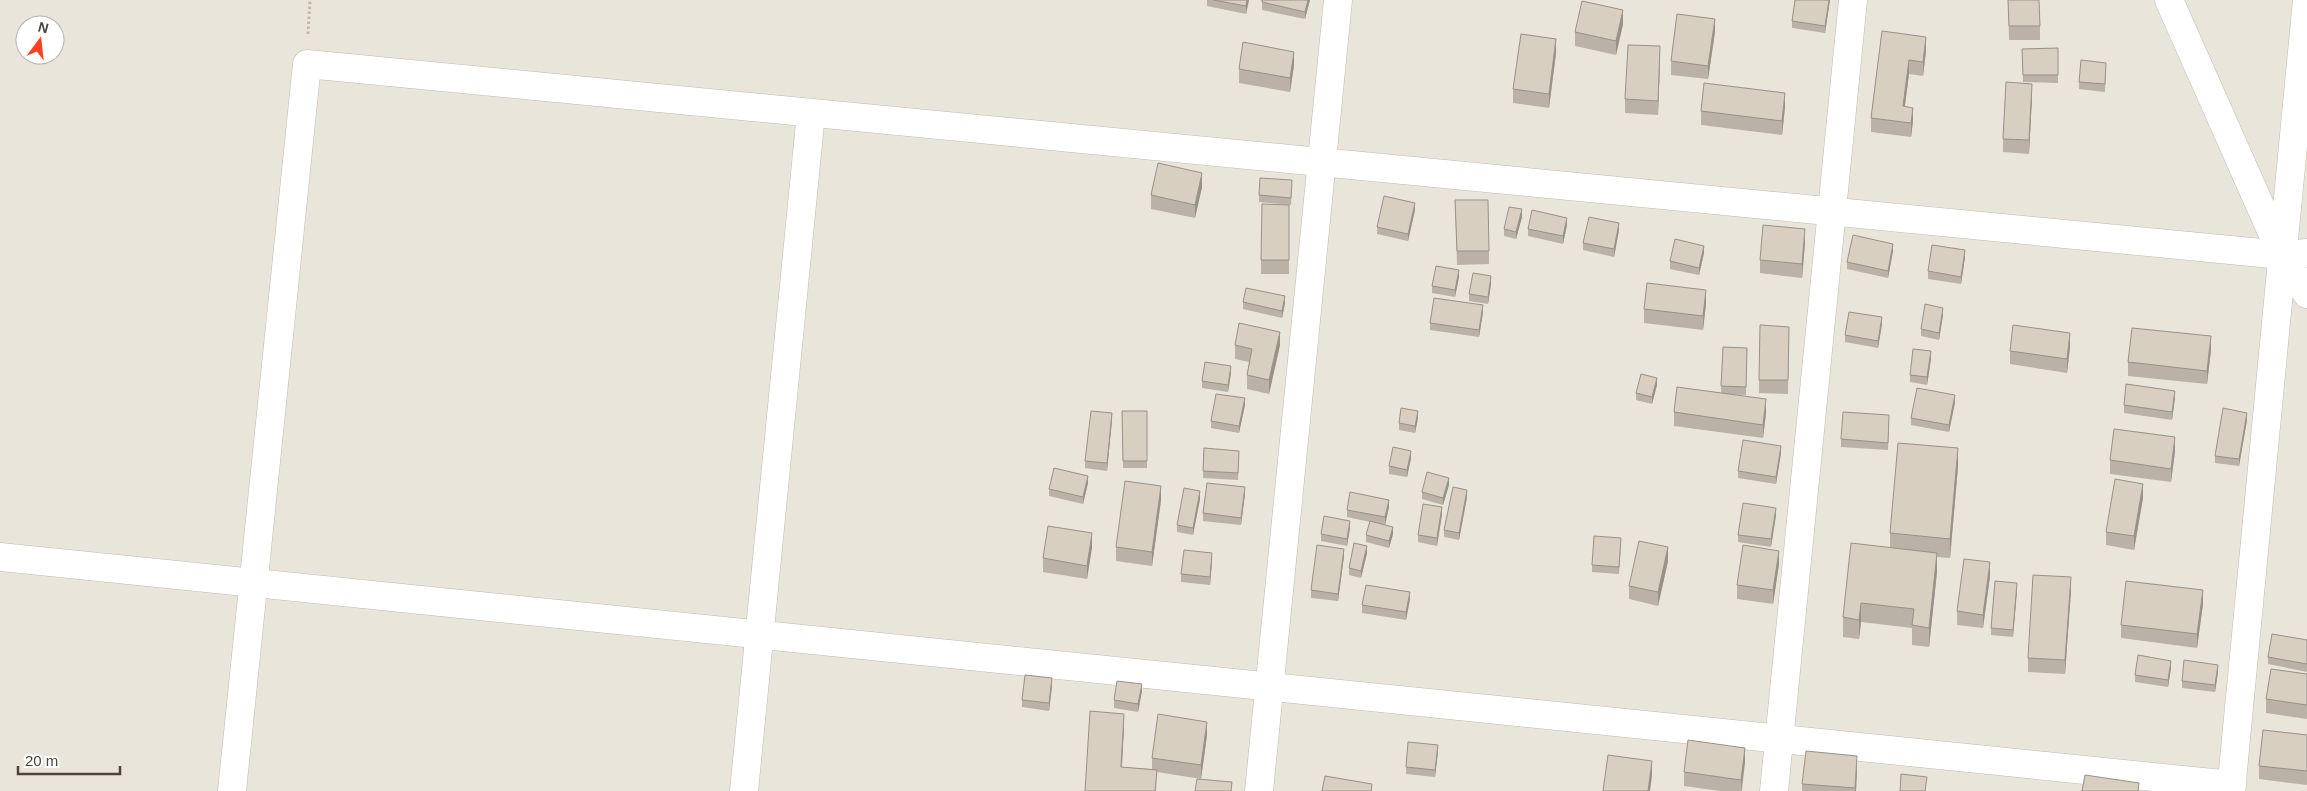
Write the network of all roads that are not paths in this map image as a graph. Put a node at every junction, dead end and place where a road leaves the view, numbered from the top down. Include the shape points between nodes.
1 (1338, 0) edge
2 (1854, 0) edge
3 (2169, 0) edge
4 (2307, 0) edge
5 (812, 113) junction
6 (1321, 162) junction
7 (1832, 211) junction
8 (2295, 254) edge
9 (2307, 294) edge
10 (0, 557) edge
11 (254, 583) junction
12 (760, 634) junction
13 (1269, 686) junction
14 (1780, 738) junction
15 (2231, 788) edge
16 (232, 791) edge
17 (744, 791) edge
18 (1259, 791) edge
19 (1774, 791) edge

1 - 6 street
2 - 7 street
3 - 8 street
4 - 8 street
5 - 6 street
5 - 11 street via 307,64
5 - 12 street
6 - 7 street
6 - 13 street
7 - 8 street
7 - 14 street
8 - 9 street
8 - 15 street
10 - 11 street
11 - 12 street
11 - 16 street
12 - 13 street
12 - 17 street
13 - 14 street
13 - 18 street
14 - 15 street
14 - 19 street

